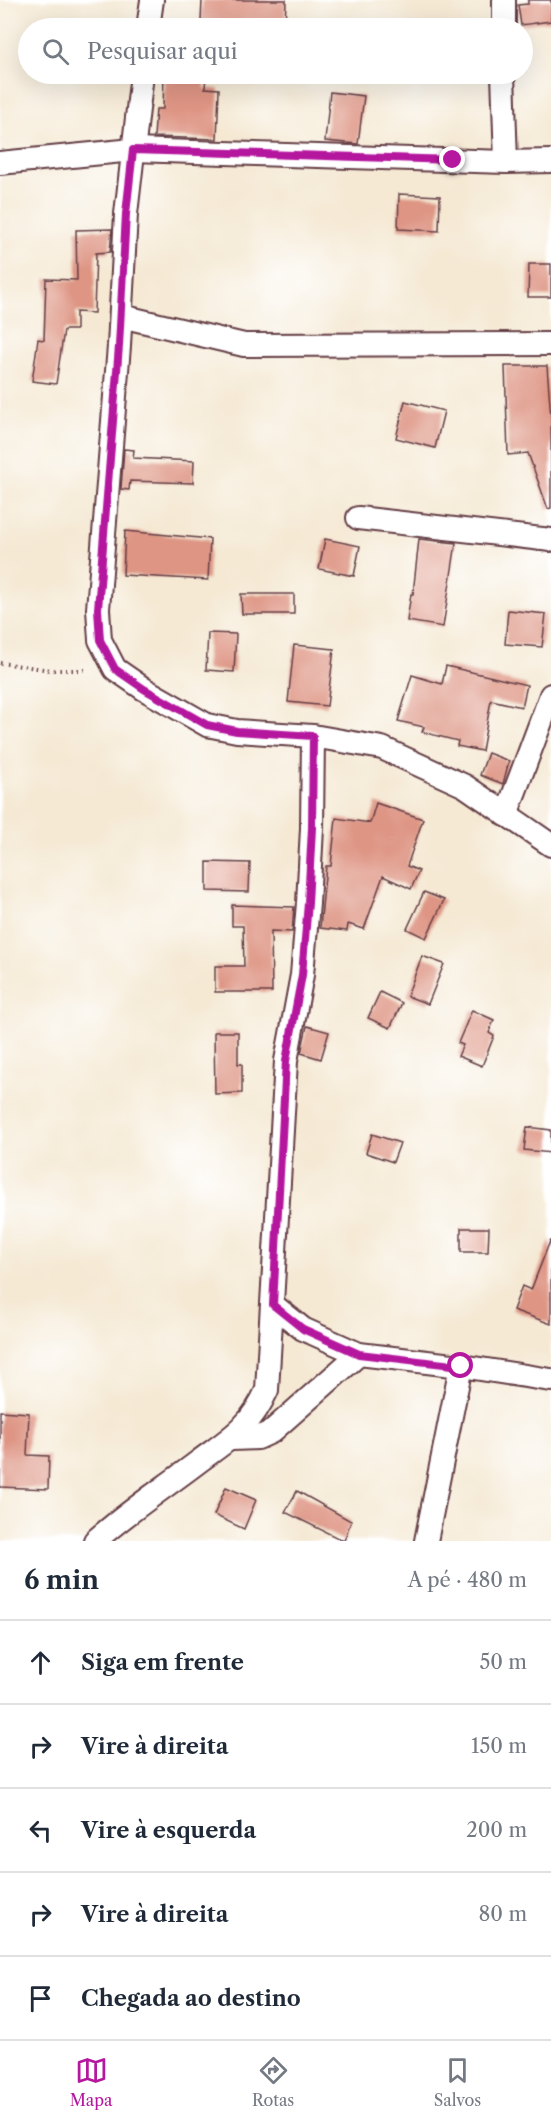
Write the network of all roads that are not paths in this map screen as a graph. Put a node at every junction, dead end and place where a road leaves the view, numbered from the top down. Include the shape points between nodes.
1 (152, 0) edge
2 (504, 0) edge
3 (149, 18) edge
4 (504, 18) edge
5 (141, 84) edge
6 (503, 84) edge
7 (133, 150) junction
8 (506, 162) junction
9 (551, 162) edge
10 (0, 163) edge
11 (121, 316) junction
12 (551, 344) edge
13 (358, 518) dead end
14 (551, 540) edge
15 (551, 695) edge
16 (313, 736) junction
17 (506, 815) junction
18 (551, 844) edge
19 (273, 1305) junction
20 (359, 1354) junction
21 (461, 1366) junction
22 (551, 1380) edge
23 (232, 1439) junction
24 (95, 1541) edge
25 (426, 1541) edge

1 - 3 street
2 - 4 street
5 - 7 street
6 - 8 street
7 - 8 street
7 - 10 street
7 - 11 street
8 - 9 street
11 - 12 street via 244,345
11 - 16 street via 98,609 100,640 115,669 207,725
13 - 14 street
15 - 17 street
16 - 17 street via 382,748 465,786
16 - 19 street via 308,903 302,975 286,1061
17 - 18 street
19 - 20 street via 303,1329
19 - 23 street via 267,1389 260,1406
20 - 21 street
20 - 23 street via 271,1432 258,1438
21 - 22 street
21 - 25 street
23 - 24 street

